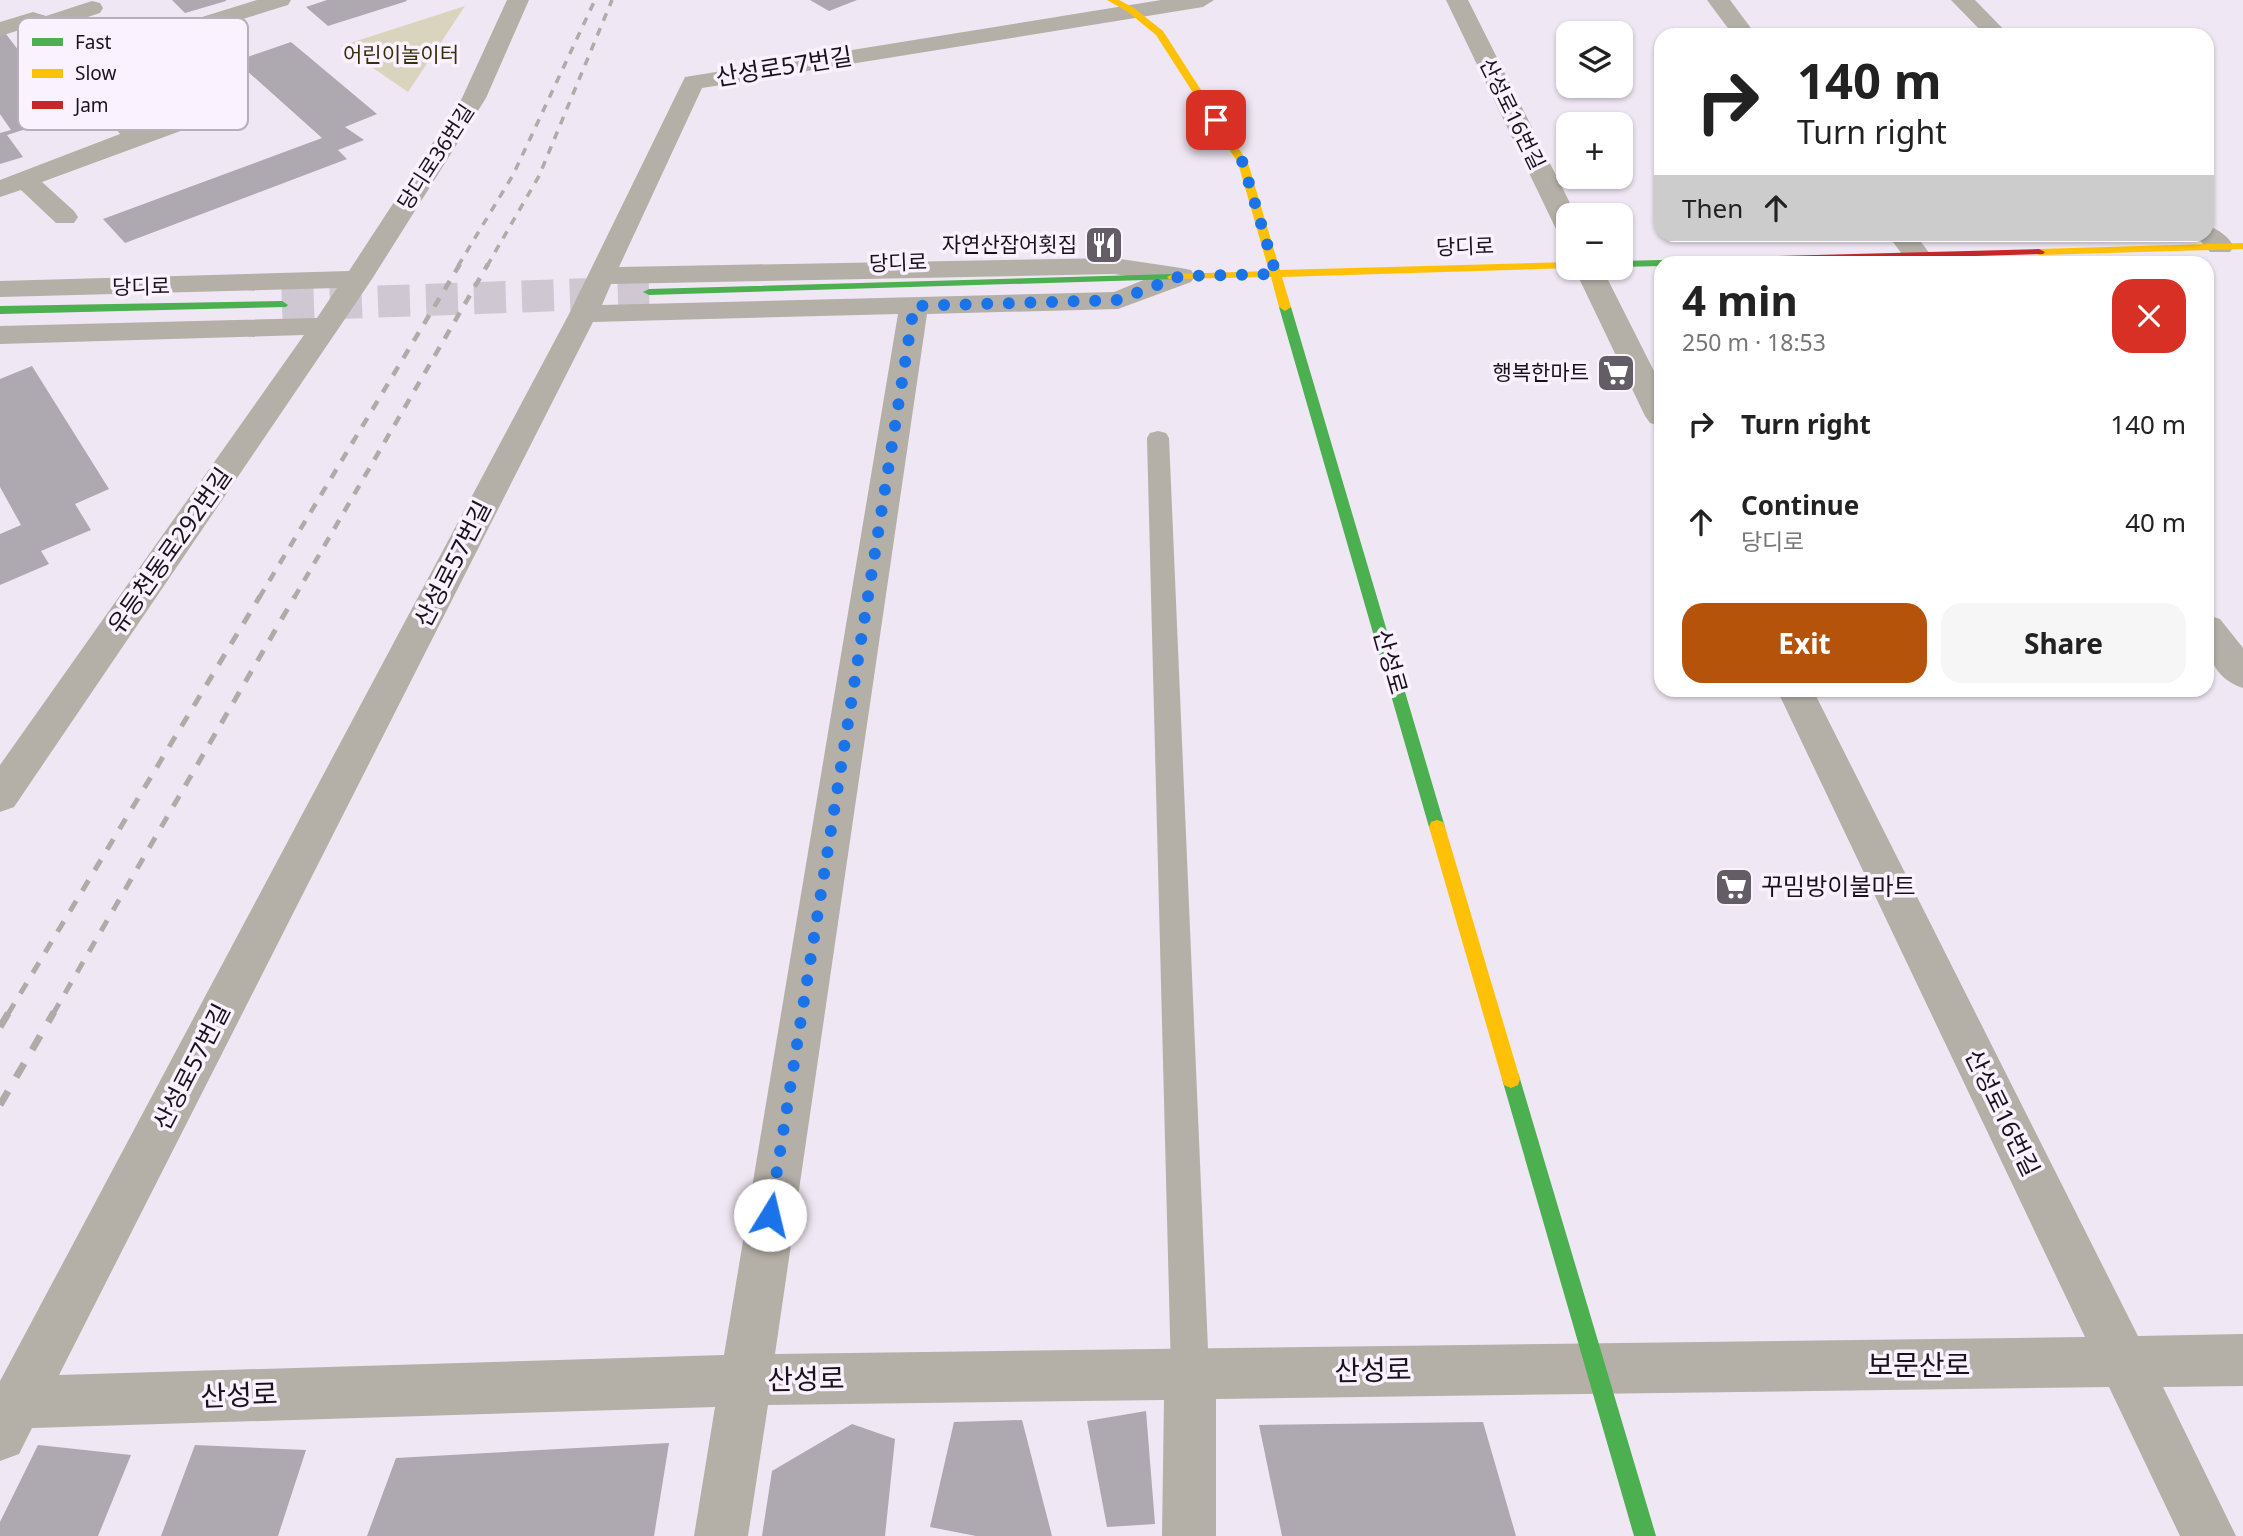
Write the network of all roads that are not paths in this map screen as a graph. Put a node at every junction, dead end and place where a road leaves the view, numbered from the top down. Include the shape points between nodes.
1 (280, 0) edge
2 (518, 0) edge
3 (1203, 0) edge
4 (1457, 0) edge
5 (1718, 0) edge
6 (1962, 0) edge
7 (1121, 5) edge
8 (92, 8) dead end
9 (61, 18) edge
10 (222, 18) edge
11 (18, 24) edge
12 (1740, 28) edge
13 (1991, 28) edge
14 (0, 29) edge
15 (130, 130) edge
16 (156, 130) edge
17 (135, 137) junction
18 (25, 180) junction
19 (0, 189) edge
20 (1556, 203) edge
21 (65, 217) dead end
22 (2223, 242) edge
23 (1913, 251) edge
24 (1801, 256) edge
25 (1654, 263) edge
26 (1633, 264) edge
27 (1556, 265) edge
28 (1276, 274) junction
29 (602, 276) junction
30 (1181, 276) junction
31 (1594, 280) edge
32 (0, 289) edge
33 (649, 292) tunnel mouth
34 (342, 304) junction
35 (282, 305) tunnel mouth
36 (914, 306) junction
37 (0, 310) edge
38 (583, 314) junction
39 (0, 335) edge
40 (1654, 402) edge
41 (1158, 438) dead end
42 (2214, 637) edge
43 (2243, 674) edge
44 (1798, 697) edge
45 (0, 796) edge
46 (2243, 1360) edge
47 (2125, 1363) junction
48 (1595, 1367) junction
49 (1190, 1373) junction
50 (744, 1380) junction
51 (8, 1418) edge
52 (721, 1536) edge
53 (1189, 1536) edge
54 (1645, 1536) edge
55 (2209, 1536) edge

1 - 10 street
2 - 34 street, 당디로36번길 via 474,98
3 - 7 street
4 - 20 street, 산성로16번길
5 - 12 street
6 - 13 street
7 - 28 main road, 산성로 via 1160,33 1243,163
7 - 29 street, 산성로57번길 via 693,82
8 - 9 street
11 - 14 street
15 - 17 street
16 - 17 street
17 - 18 street
18 - 19 street
18 - 21 street
22 - 23 main road
23 - 24 main road
25 - 26 main road
27 - 28 main road, 당디로
28 - 30 main road, 당디로
28 - 48 main road, 산성로
29 - 30 street via 1114,266
29 - 38 street, 산성로57번길
30 - 33 main road, 당디로
30 - 36 street via 1118,300
31 - 40 street
32 - 34 street
34 - 39 street
34 - 45 street, 유등천동로292번길
35 - 37 main road, 당디로
36 - 38 street
36 - 50 street
38 - 51 street, 산성로57번길
41 - 49 lane
42 - 43 street
44 - 47 street, 산성로16번길
46 - 47 street, 보문산로
47 - 48 street, 보문산로
47 - 55 street, 산성로16번길
48 - 49 street, 산성로
48 - 54 main road, 산성로
49 - 50 street, 산성로
49 - 53 street
50 - 51 street, 산성로
50 - 52 street

